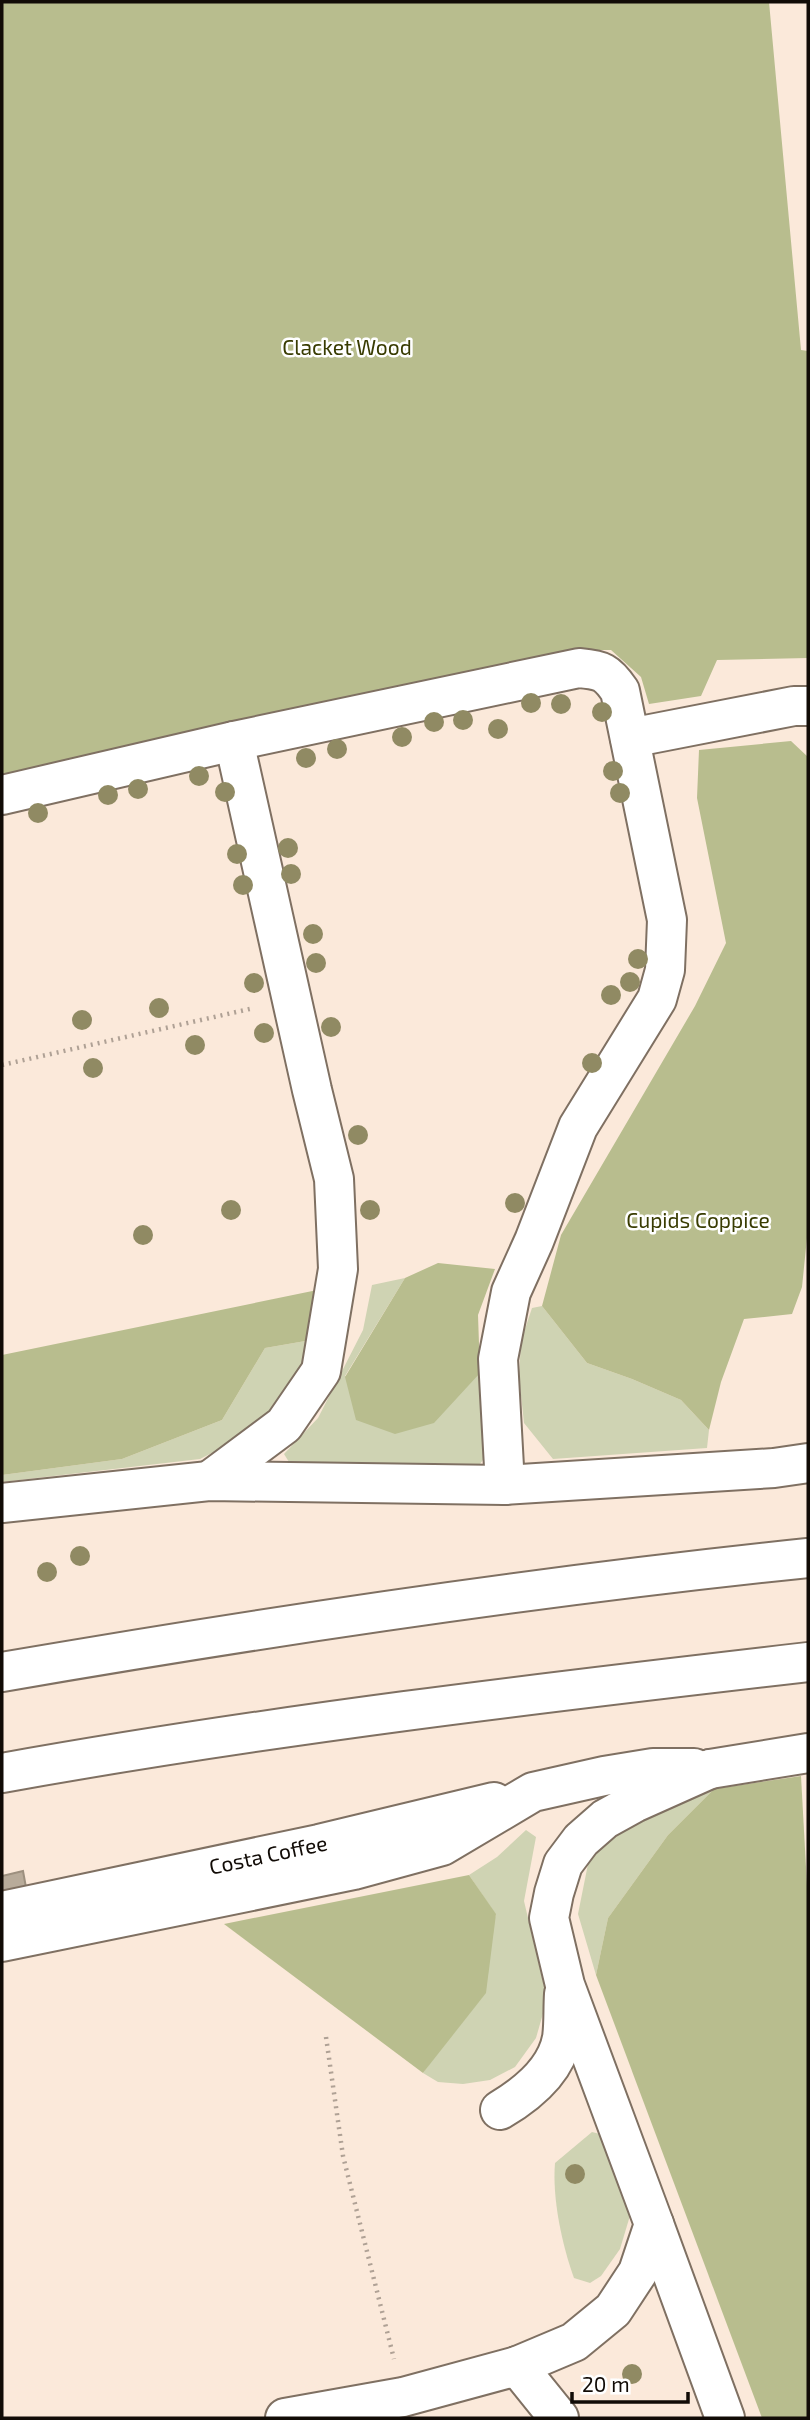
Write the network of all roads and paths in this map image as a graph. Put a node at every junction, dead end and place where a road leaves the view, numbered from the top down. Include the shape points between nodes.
1 (808, 706) edge
2 (630, 738) junction
3 (234, 741) junction
4 (2, 795) edge
5 (293, 999) junction
6 (2, 1065) edge
7 (808, 1463) edge
8 (209, 1481) junction
9 (505, 1485) junction
10 (2, 1503) edge
11 (808, 1558) edge
12 (808, 1662) edge
13 (2, 1672) edge
14 (808, 1753) edge
15 (710, 1769) junction
16 (2, 1773) edge
17 (533, 1792) junction
18 (2, 1911) edge
19 (2, 1942) edge
20 (565, 1985) junction
21 (326, 2037) dead end
22 (500, 2110) dead end
23 (654, 2224) junction
24 (517, 2366) junction
25 (403, 2397) junction
26 (285, 2418) edge
27 (559, 2418) edge
28 (725, 2418) edge

1 - 2 main road
2 - 3 main road via 620,691 611,677 579,668
2 - 9 main road via 667,919 666,970 657,999 578,1127 511,1292 498,1359
3 - 4 main road
3 - 5 main road
5 - 6 path
5 - 8 main road via 334,1179 338,1269 321,1371 284,1425
7 - 9 main road
8 - 9 main road
8 - 10 main road
11 - 13 main road via 485,1598
12 - 16 main road via 434,1707
14 - 15 main road
15 - 17 main road, Costa Coffee via 653,1768
15 - 20 main road via 605,1819 563,1864 549,1918
17 - 18 main road, Costa Coffee via 319,1844
17 - 19 main road via 442,1846 354,1870
20 - 22 main road via 561,2040 551,2065 521,2098
20 - 23 main road
21 - 25 path via 343,2155
23 - 24 main road via 638,2272 613,2311 574,2342
23 - 28 main road
24 - 25 main road
24 - 27 main road
25 - 26 main road

